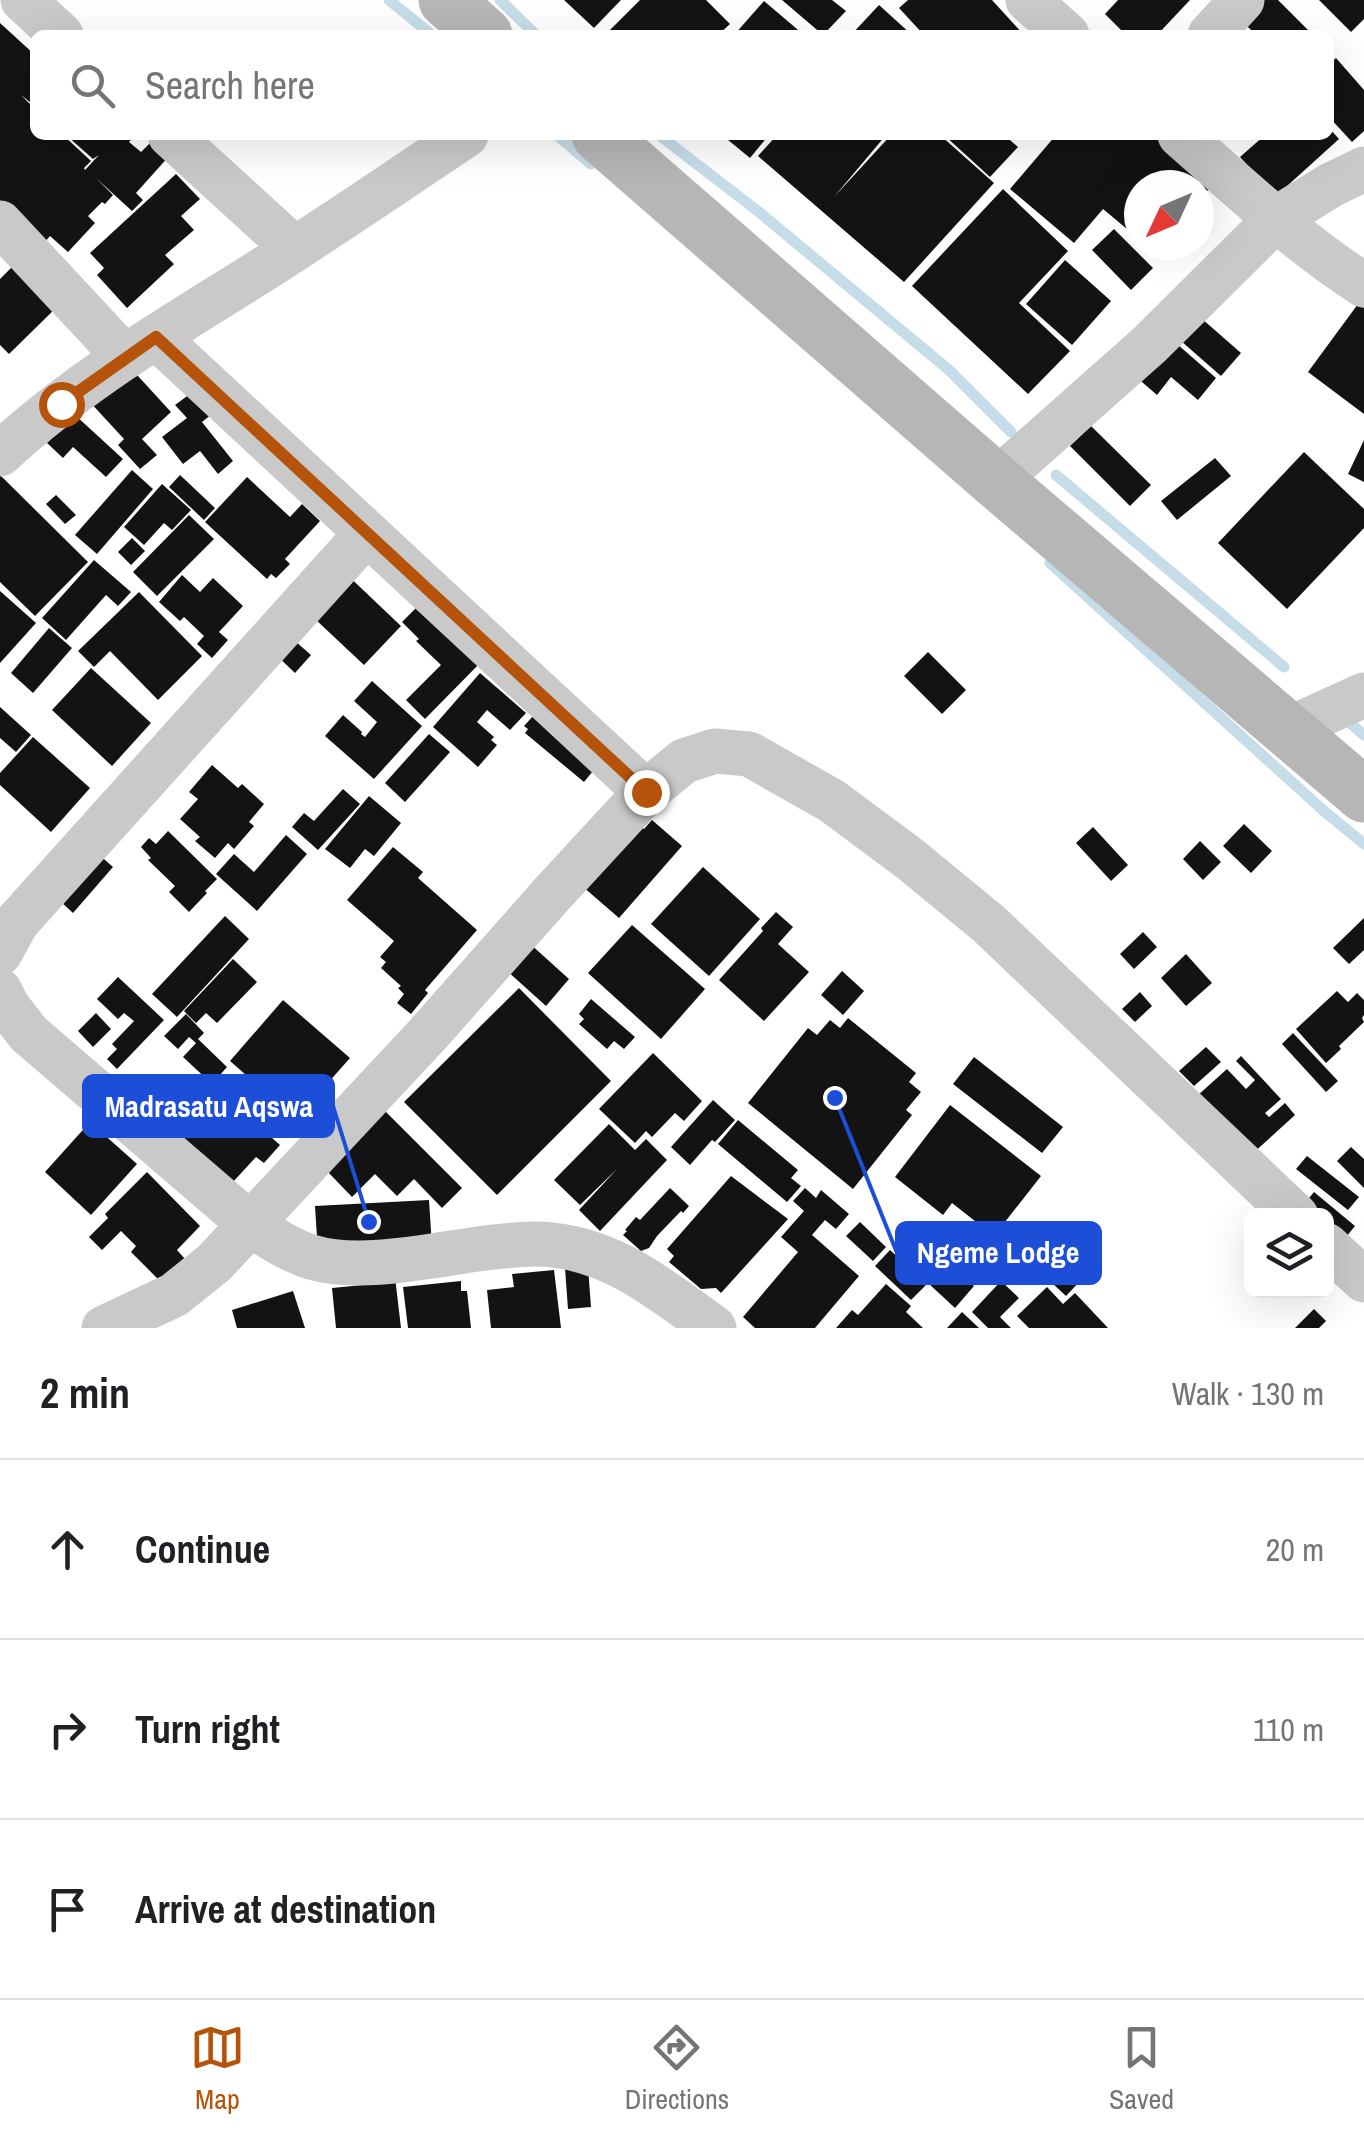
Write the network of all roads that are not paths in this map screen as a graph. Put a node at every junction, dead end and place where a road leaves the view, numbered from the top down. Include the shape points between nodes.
1 (23, 0) edge
2 (446, 0) edge
3 (1028, 0) edge
4 (1242, 0) edge
5 (56, 30) edge
6 (480, 30) edge
7 (1061, 30) edge
8 (1215, 30) edge
9 (175, 140) edge
10 (458, 140) edge
11 (605, 140) edge
12 (1186, 140) edge
13 (1364, 169) edge
14 (1276, 220) junction
15 (0, 223) edge
16 (295, 249) junction
17 (1364, 284) edge
18 (140, 347) junction
19 (0, 454) edge
20 (996, 481) junction
21 (367, 533) junction
22 (1364, 695) edge
23 (1289, 729) junction
24 (646, 792) junction
25 (1364, 795) edge
26 (0, 954) edge
27 (0, 991) edge
28 (1288, 1208) edge
29 (250, 1224) junction
30 (1334, 1252) edge
31 (1364, 1280) edge
32 (104, 1328) edge
33 (714, 1328) edge

1 - 5 street
2 - 6 street
3 - 7 street
4 - 8 street
9 - 16 street
10 - 16 street
11 - 20 street
12 - 14 street
13 - 14 street
14 - 17 street
14 - 20 street via 1149,346
15 - 18 street
16 - 18 street
18 - 19 street
18 - 21 street
20 - 23 street
21 - 24 street
21 - 26 street via 17,922
22 - 23 street
23 - 25 street
24 - 28 street via 684,762 715,752 749,754 832,801 988,924
24 - 29 street
27 - 29 street via 29,1034
29 - 32 street via 174,1295
29 - 33 street via 284,1246 345,1264 552,1244 634,1270
30 - 31 street

